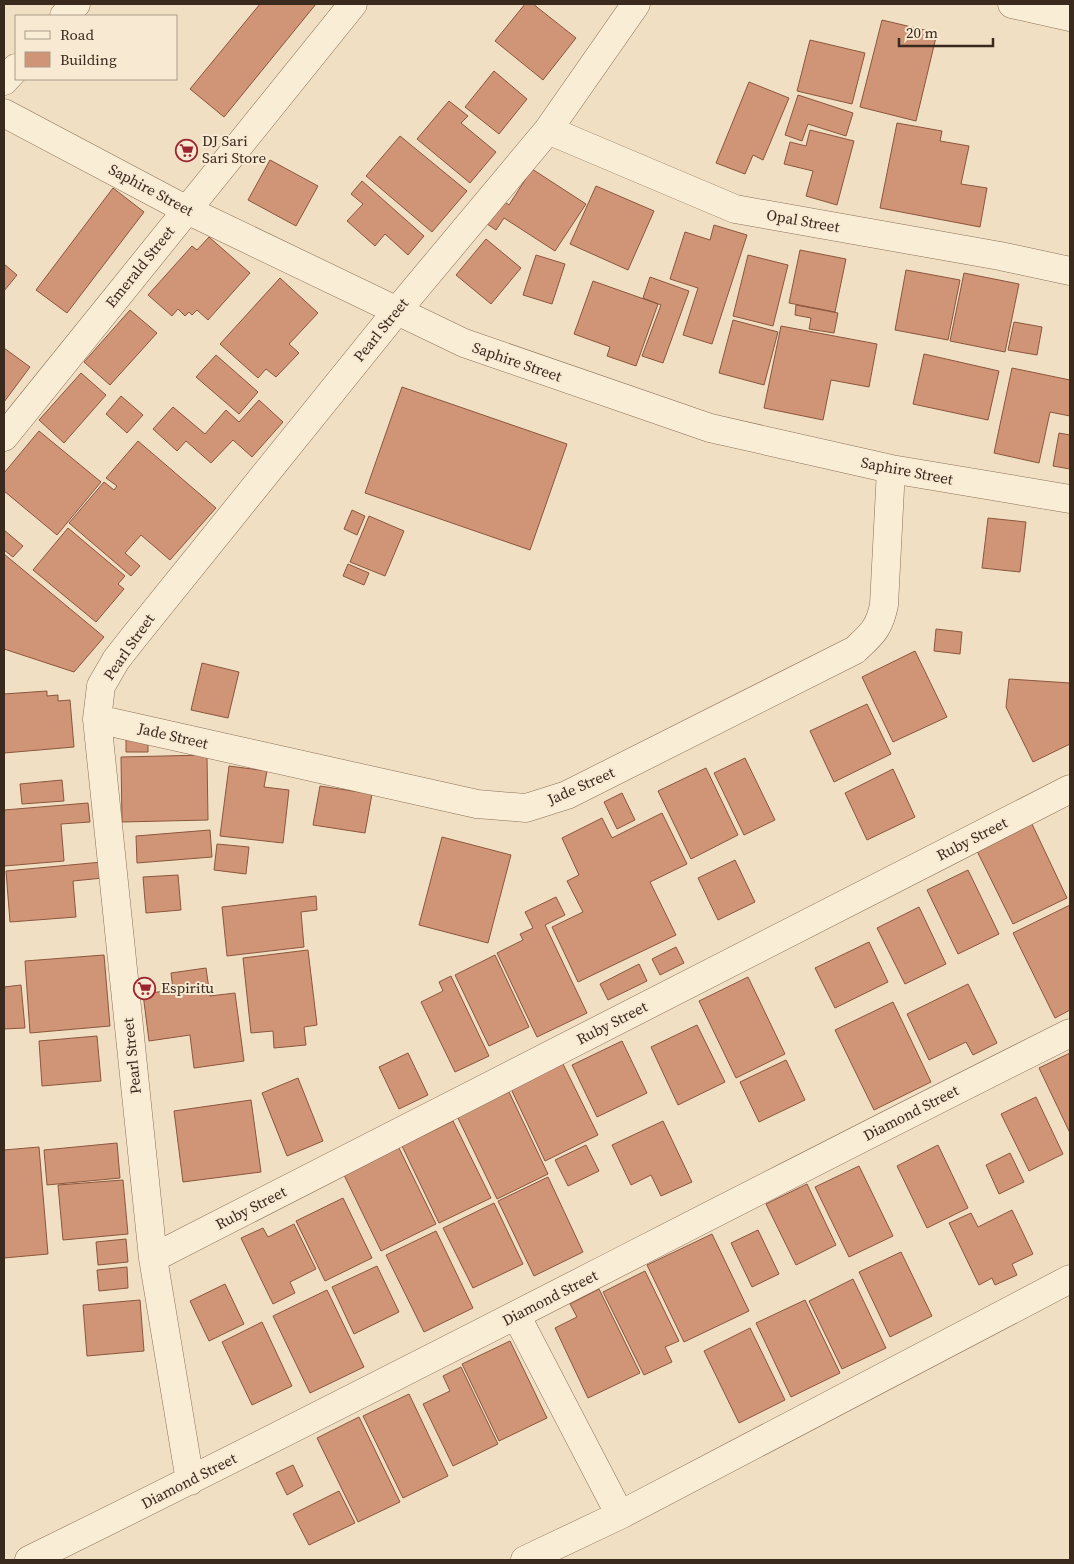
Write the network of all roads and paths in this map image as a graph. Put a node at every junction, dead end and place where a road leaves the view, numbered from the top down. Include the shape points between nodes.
1 (76, 4) edge
2 (353, 4) edge
3 (636, 4) edge
4 (1012, 4) edge
5 (65, 15) edge
6 (1070, 17) edge
7 (15, 69) edge
8 (4, 81) edge
9 (4, 113) edge
10 (548, 130) junction
11 (186, 210) junction
12 (1070, 271) edge
13 (396, 312) junction
14 (4, 437) edge
15 (891, 469) junction
16 (1070, 499) edge
17 (97, 719) junction
18 (1070, 789) edge
19 (1070, 1033) edge
20 (153, 1258) junction
21 (1070, 1278) edge
22 (516, 1316) junction
23 (190, 1482) junction
24 (620, 1515) junction
25 (29, 1560) edge
26 (525, 1560) edge

1 - 5 street
2 - 11 street, Emerald Street
3 - 10 street, Pearl Street
4 - 6 street
7 - 8 street
9 - 11 street, Saphire Street
10 - 12 street, Opal Street via 735,209
10 - 13 street, Pearl Street
11 - 13 street, Saphire Street
11 - 14 street, Emerald Street
13 - 15 street, Saphire Street via 464,343 710,428
13 - 17 street, Pearl Street via 122,652 102,686
15 - 16 street, Saphire Street
15 - 17 street, Jade Street via 884,605 880,621 860,646 567,795 526,808 477,804
17 - 20 street, Pearl Street
18 - 20 street, Ruby Street
19 - 22 street, Diamond Street
20 - 23 street, Pearl Street
21 - 24 street
22 - 23 street, Diamond Street
22 - 24 street
23 - 25 street, Diamond Street
24 - 26 street

